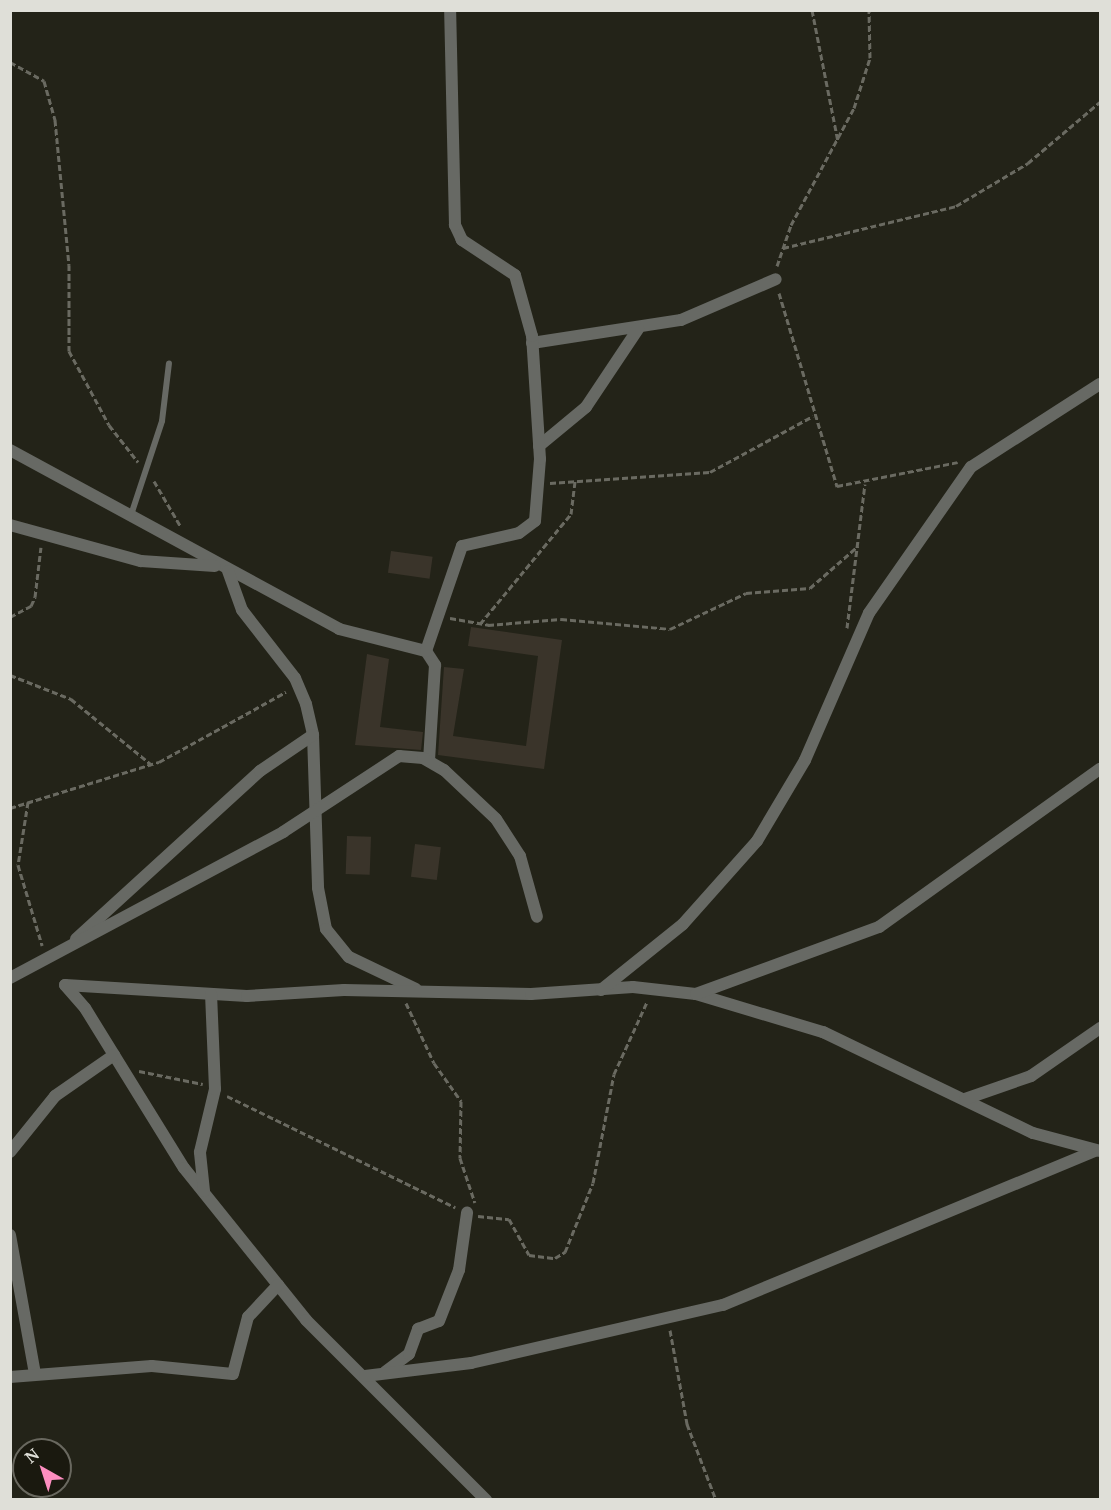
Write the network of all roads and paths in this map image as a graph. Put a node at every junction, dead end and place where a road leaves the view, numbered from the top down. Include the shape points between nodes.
1 (450, 10) edge
2 (812, 10) edge
3 (869, 10) edge
4 (10, 62) edge
5 (1101, 102) edge
6 (838, 141) junction
7 (783, 248) junction
8 (776, 279) junction
9 (638, 329) junction
10 (532, 343) junction
11 (169, 363) dead end
12 (1101, 384) edge
13 (814, 416) junction
14 (539, 446) junction
15 (10, 450) edge
16 (984, 457) junction
17 (147, 472) junction
18 (574, 481) junction
19 (539, 484) junction
20 (865, 484) junction
21 (131, 515) junction
22 (10, 525) edge
23 (183, 532) dead end
24 (42, 536) junction
25 (858, 546) junction
26 (222, 569) junction
27 (436, 616) junction
28 (10, 617) edge
29 (480, 624) junction
30 (846, 635) dead end
31 (426, 651) junction
32 (10, 675) edge
33 (298, 685) junction
34 (313, 735) junction
35 (429, 761) junction
36 (152, 765) junction
37 (1101, 769) edge
38 (28, 802) junction
39 (10, 808) edge
40 (318, 810) junction
41 (537, 916) dead end
42 (64, 950) junction
43 (47, 958) junction
44 (10, 978) edge
45 (653, 989) junction
46 (601, 990) junction
47 (399, 991) junction
48 (424, 993) junction
49 (211, 994) junction
50 (696, 994) junction
51 (1101, 1028) edge
52 (114, 1055) junction
53 (122, 1069) junction
54 (215, 1089) junction
55 (964, 1099) junction
56 (1098, 1151) edge
57 (10, 1152) edge
58 (205, 1193) junction
59 (473, 1214) junction
60 (10, 1234) edge
61 (278, 1285) junction
62 (668, 1319) junction
63 (35, 1374) junction
64 (383, 1374) junction
65 (365, 1376) junction
66 (10, 1377) edge
67 (486, 1500) edge
68 (716, 1500) edge

1 - 10 street via 455,225 462,240 515,275
2 - 6 path
3 - 6 path via 870,58
4 - 17 path via 44,81 56,120 69,265 69,351 108,425
5 - 7 path via 1028,163 956,206
6 - 7 path
7 - 8 path
8 - 9 street via 681,320
8 - 13 path
9 - 10 street
9 - 14 street via 586,407
10 - 14 street
11 - 17 lane
12 - 16 street
13 - 18 path via 710,472
13 - 20 path via 837,486
14 - 19 street
15 - 21 street
16 - 20 path
16 - 46 street via 923,531 869,614 805,760 757,841 683,924
17 - 21 lane
17 - 23 path
18 - 19 path
18 - 29 path via 571,514
19 - 27 street via 537,515 530,526 462,546
20 - 25 path
21 - 26 street
22 - 24 street
24 - 26 street via 170,567
24 - 28 path via 35,597 31,606
25 - 29 path via 810,588 746,593 686,626 612,627 561,619
25 - 30 path
26 - 31 street via 339,629
26 - 33 street via 242,610
27 - 29 path
27 - 31 street
31 - 35 street via 435,665
32 - 36 path via 71,699
33 - 34 street
33 - 36 path
34 - 40 street
34 - 42 street via 244,786
35 - 40 street via 391,759
35 - 41 street via 496,819 520,856
36 - 38 path
37 - 50 street via 879,927
38 - 39 path
38 - 43 path via 18,865
40 - 42 street
40 - 48 street via 318,888 326,929 358,963
42 - 43 street
43 - 44 street
45 - 46 street
45 - 50 street
45 - 59 path via 614,1074 593,1183 565,1252 555,1258 529,1255 509,1219
46 - 48 street
47 - 48 street
47 - 49 street
47 - 59 path via 434,1063 459,1095 460,1158
49 - 52 street via 65,985
49 - 54 street
50 - 55 street via 834,1037
51 - 55 street via 1031,1076
52 - 53 street
52 - 57 street via 55,1096
53 - 54 path via 189,1079
53 - 58 street
54 - 58 street via 200,1152
54 - 59 path via 268,1121 360,1157
55 - 56 street via 1033,1133
56 - 62 street via 723,1305
58 - 61 street
59 - 64 street via 459,1269 439,1321 418,1329 409,1354
60 - 63 street
61 - 63 street via 248,1317 233,1374 153,1366
61 - 65 street
62 - 64 street via 471,1363
62 - 68 path via 687,1424
63 - 66 street
64 - 65 street
65 - 67 street via 407,1426

